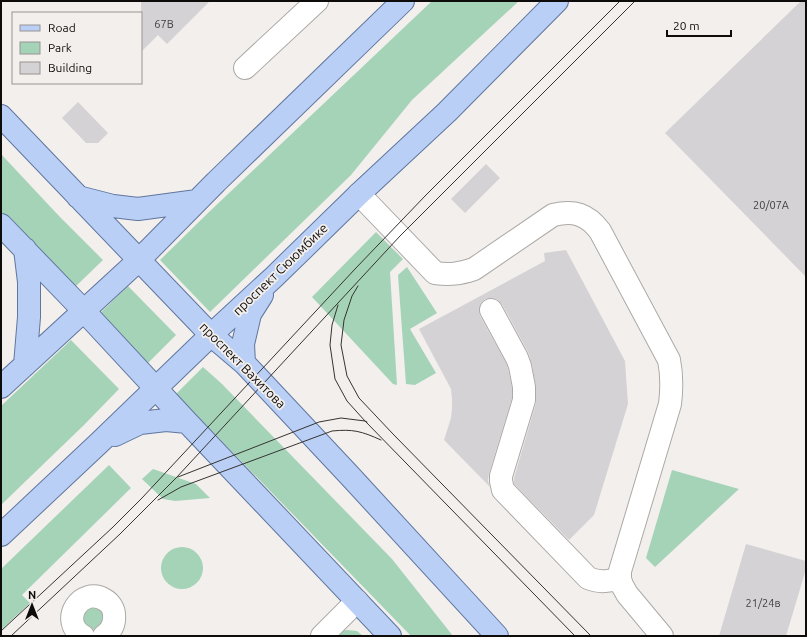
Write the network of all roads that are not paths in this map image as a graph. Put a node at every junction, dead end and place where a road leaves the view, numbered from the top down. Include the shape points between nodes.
1 (317, 1) edge
2 (403, 1) edge
3 (557, 1) edge
4 (245, 68) dead end
5 (1, 116) edge
6 (359, 194) junction
7 (78, 197) junction
8 (197, 201) junction
9 (1, 225) edge
10 (25, 249) junction
11 (138, 260) junction
12 (274, 277) junction
13 (491, 310) dead end
14 (84, 311) junction
15 (211, 335) junction
16 (244, 363) junction
17 (25, 365) junction
18 (1, 387) edge
19 (156, 388) junction
20 (187, 422) junction
21 (99, 443) junction
22 (1, 535) edge
23 (620, 579) junction
24 (357, 601) junction
25 (83, 636) edge
26 (104, 636) edge
27 (322, 636) edge
28 (390, 636) edge
29 (497, 636) edge
30 (662, 636) edge

1 - 4 lane
2 - 8 main road
3 - 6 main road, проспект Сююмбике via 447,112
5 - 7 main road, проспект Вахитова
6 - 12 main road, проспект Сююмбике
6 - 23 lane via 435,272 443,274 462,273 474,269 553,215 578,214 594,223 600,231 669,360 672,376 670,404 620,571
7 - 8 main road via 138,209
7 - 11 main road, проспект Вахитова
8 - 11 main road
9 - 10 main road
10 - 14 main road
10 - 17 main road via 29,282
11 - 14 main road
11 - 15 main road, проспект Вахитова
12 - 15 main road, проспект Сююмбике
12 - 16 main road via 250,314 243,344
13 - 23 lane via 516,358 524,386 524,400 501,476 503,490 588,578 598,582
14 - 17 main road
14 - 19 main road
15 - 16 main road, проспект Вахитова
15 - 19 main road, проспект Сююмбике
16 - 29 main road, проспект Вахитова
17 - 18 main road
19 - 20 main road
19 - 21 main road, проспект Сююмбике
20 - 21 main road via 166,420 140,423
20 - 24 main road
21 - 22 main road, проспект Сююмбике
23 - 30 lane via 627,594
24 - 27 lane
24 - 28 main road
25 - 26 lane via 74,627 72,613 80,600 93,596 106,600 114,612 114,625

